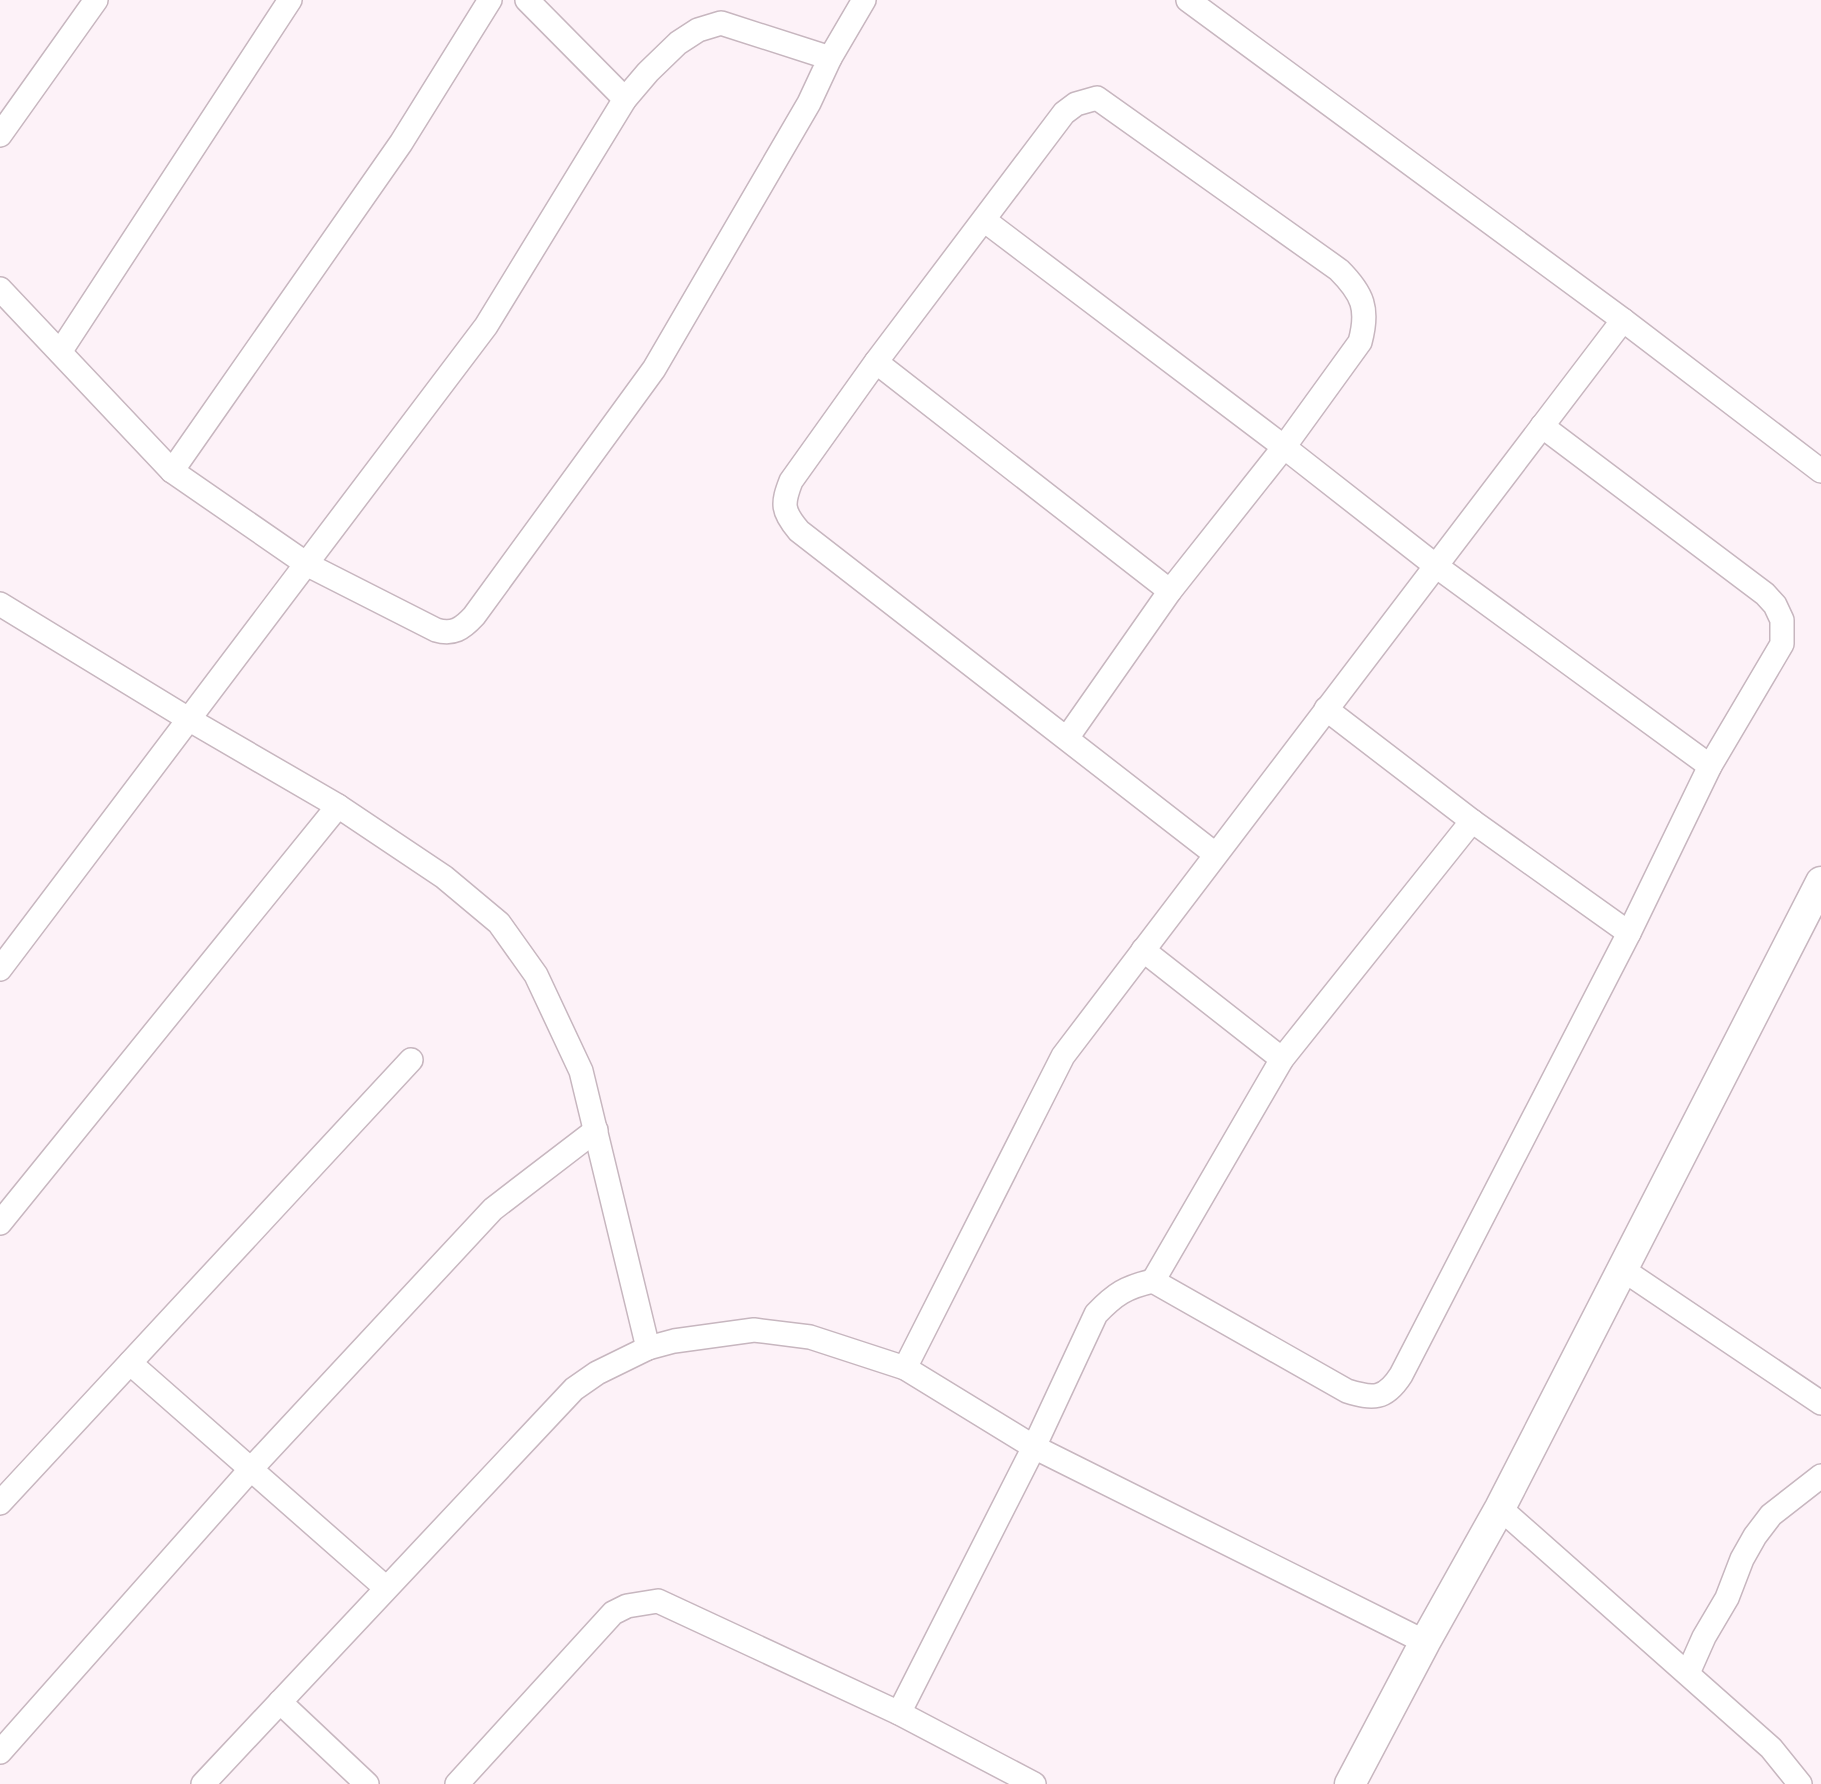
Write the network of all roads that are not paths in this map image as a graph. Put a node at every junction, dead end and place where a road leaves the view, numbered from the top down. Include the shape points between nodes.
1 (96, 0) edge
2 (290, 0) edge
3 (490, 0) edge
4 (527, 0) edge
5 (864, 0) edge
6 (1188, 0) edge
7 (830, 58) junction
8 (625, 99) junction
9 (0, 135) edge
10 (984, 219) junction
11 (0, 289) edge
12 (1623, 320) junction
13 (60, 352) junction
14 (876, 362) junction
15 (1542, 426) junction
16 (1284, 447) junction
17 (172, 471) junction
18 (1821, 471) edge
19 (307, 565) junction
20 (1436, 566) junction
21 (1170, 591) junction
22 (0, 604) edge
23 (1326, 709) junction
24 (190, 720) junction
25 (1067, 738) junction
26 (1710, 766) junction
27 (338, 806) junction
28 (1472, 821) junction
29 (1215, 854) junction
30 (1821, 882) edge
31 (1629, 933) junction
32 (1143, 950) junction
33 (0, 969) edge
34 (1282, 1059) junction
35 (411, 1060) dead end
36 (596, 1130) junction
37 (0, 1223) edge
38 (1622, 1269) junction
39 (1153, 1280) junction
40 (648, 1348) junction
41 (130, 1363) junction
42 (905, 1368) junction
43 (1821, 1403) edge
44 (1034, 1447) junction
45 (251, 1469) junction
46 (1821, 1476) edge
47 (0, 1503) edge
48 (1500, 1508) junction
49 (386, 1588) junction
50 (1425, 1642) junction
51 (1688, 1673) junction
52 (280, 1702) junction
53 (899, 1713) junction
54 (0, 1752) edge
55 (203, 1784) edge
56 (367, 1784) edge
57 (457, 1784) edge
58 (1034, 1784) edge
59 (1350, 1784) edge
60 (1800, 1784) edge

1 - 9 street
2 - 13 street
3 - 17 street via 401,143
4 - 8 street
5 - 7 street
6 - 12 street
7 - 8 street via 721,23 678,43
7 - 19 street via 820,83 654,369 465,625 447,633 436,630
8 - 19 street via 486,326
10 - 14 street
10 - 16 street
10 - 16 street via 1064,113 1097,98 1339,270 1357,288 1364,309 1360,342
11 - 13 street
12 - 15 street
12 - 18 street
13 - 17 street
14 - 21 street
14 - 25 street via 791,481 784,500 790,521
15 - 20 street
15 - 26 street via 1765,594 1779,613 1782,644
16 - 20 street
16 - 21 street
17 - 19 street
19 - 24 street
20 - 23 street
20 - 26 street
21 - 25 street
22 - 24 street
23 - 28 street
23 - 29 street
24 - 27 street
24 - 33 street
25 - 29 street
26 - 31 street
27 - 36 street via 444,877 499,923 536,975 581,1071
27 - 37 street
28 - 31 street
28 - 34 street
29 - 32 street
30 - 38 street
31 - 39 street via 1401,1375 1383,1395 1367,1398 1347,1391
32 - 34 street
32 - 42 street via 1063,1056
34 - 39 street
35 - 41 street
36 - 40 street
36 - 45 street via 493,1209
38 - 43 street
38 - 48 street
39 - 44 street via 1112,1297 1096,1314
40 - 42 street via 754,1330 810,1337
40 - 49 street via 574,1389
41 - 45 street
41 - 47 street
42 - 44 street
44 - 50 street
44 - 53 street
45 - 49 street
45 - 54 street
46 - 51 street via 1771,1515 1755,1536
48 - 50 street
48 - 51 street
49 - 52 street
50 - 59 street
51 - 60 street via 1771,1748
52 - 55 street
52 - 56 street
53 - 57 street via 658,1601 644,1602 613,1613
53 - 58 street

